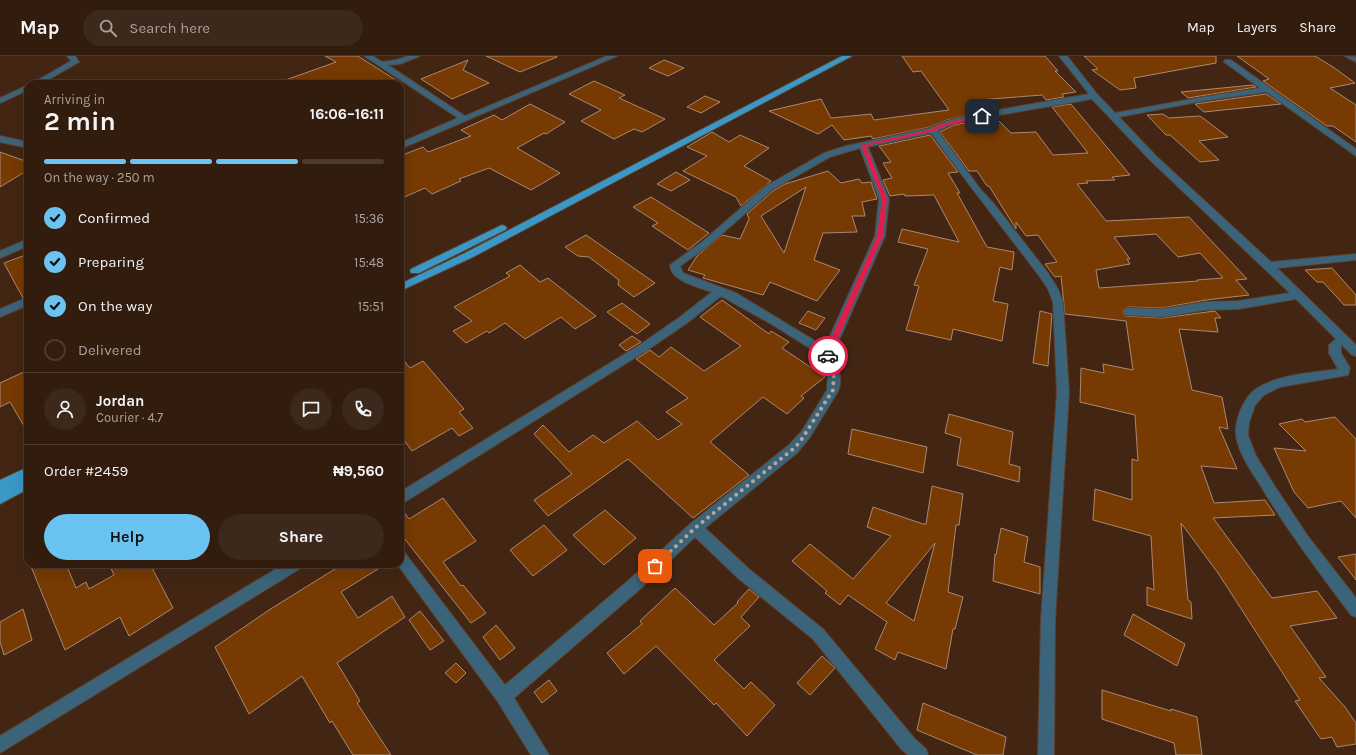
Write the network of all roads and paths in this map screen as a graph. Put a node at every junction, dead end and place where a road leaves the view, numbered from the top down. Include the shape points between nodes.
1 (71, 56) edge
2 (368, 56) edge
3 (416, 56) edge
4 (613, 56) edge
5 (836, 56) edge
6 (848, 56) edge
7 (1063, 56) edge
8 (1349, 56) edge
9 (1356, 60) edge
10 (1228, 62) dead end
11 (381, 64) junction
12 (41, 80) edge
13 (24, 89) edge
14 (1266, 90) junction
15 (1094, 96) junction
16 (0, 101) edge
17 (734, 112) junction
18 (1114, 116) junction
19 (465, 119) junction
20 (934, 130) junction
21 (0, 138) edge
22 (24, 144) edge
23 (404, 144) edge
24 (863, 145) junction
25 (1356, 153) edge
26 (24, 244) edge
27 (0, 255) edge
28 (1356, 257) edge
29 (1269, 266) junction
30 (404, 277) edge
31 (404, 286) edge
32 (720, 291) junction
33 (1297, 295) junction
34 (24, 303) edge
35 (1129, 312) dead end
36 (0, 313) edge
37 (1342, 340) junction
38 (1356, 352) edge
39 (828, 354) junction
40 (24, 474) edge
41 (0, 486) edge
42 (24, 486) edge
43 (404, 496) edge
44 (0, 498) edge
45 (695, 528) junction
46 (404, 562) edge
47 (289, 568) edge
48 (1356, 610) edge
49 (504, 696) junction
50 (0, 745) edge
51 (541, 755) edge
52 (920, 755) edge
53 (1046, 755) edge

1 - 12 street via 75,62
2 - 11 street
3 - 11 street
4 - 19 street
5 - 17 main road
6 - 17 main road
7 - 15 street
8 - 9 street
10 - 14 street
11 - 19 street
13 - 16 street
14 - 18 street
14 - 25 street
15 - 18 street
15 - 20 street via 982,116 946,124
17 - 30 main road
17 - 31 main road via 469,255
18 - 29 street via 1153,158
19 - 23 street
20 - 24 street
20 - 53 street via 978,192 1044,275 1058,302 1063,392 1048,620
21 - 22 street
24 - 32 street via 827,155 769,188 705,244 675,265 679,275
24 - 39 street via 884,199 880,236
26 - 27 street
28 - 29 street
29 - 33 street
32 - 39 street
32 - 43 street via 691,316 658,338
33 - 35 street via 1238,305 1205,306 1162,313
33 - 37 street
34 - 36 street
37 - 38 street
37 - 48 street via 1335,345 1335,353 1344,372 1278,383 1260,392 1250,403 1242,423 1242,435 1250,458 1269,489 1302,539
39 - 45 street via 834,371 833,390 806,434 793,449
40 - 41 main road
42 - 44 main road
45 - 49 street via 634,585
45 - 52 street via 744,574 818,634 908,744
46 - 49 street
47 - 50 street
49 - 51 street

